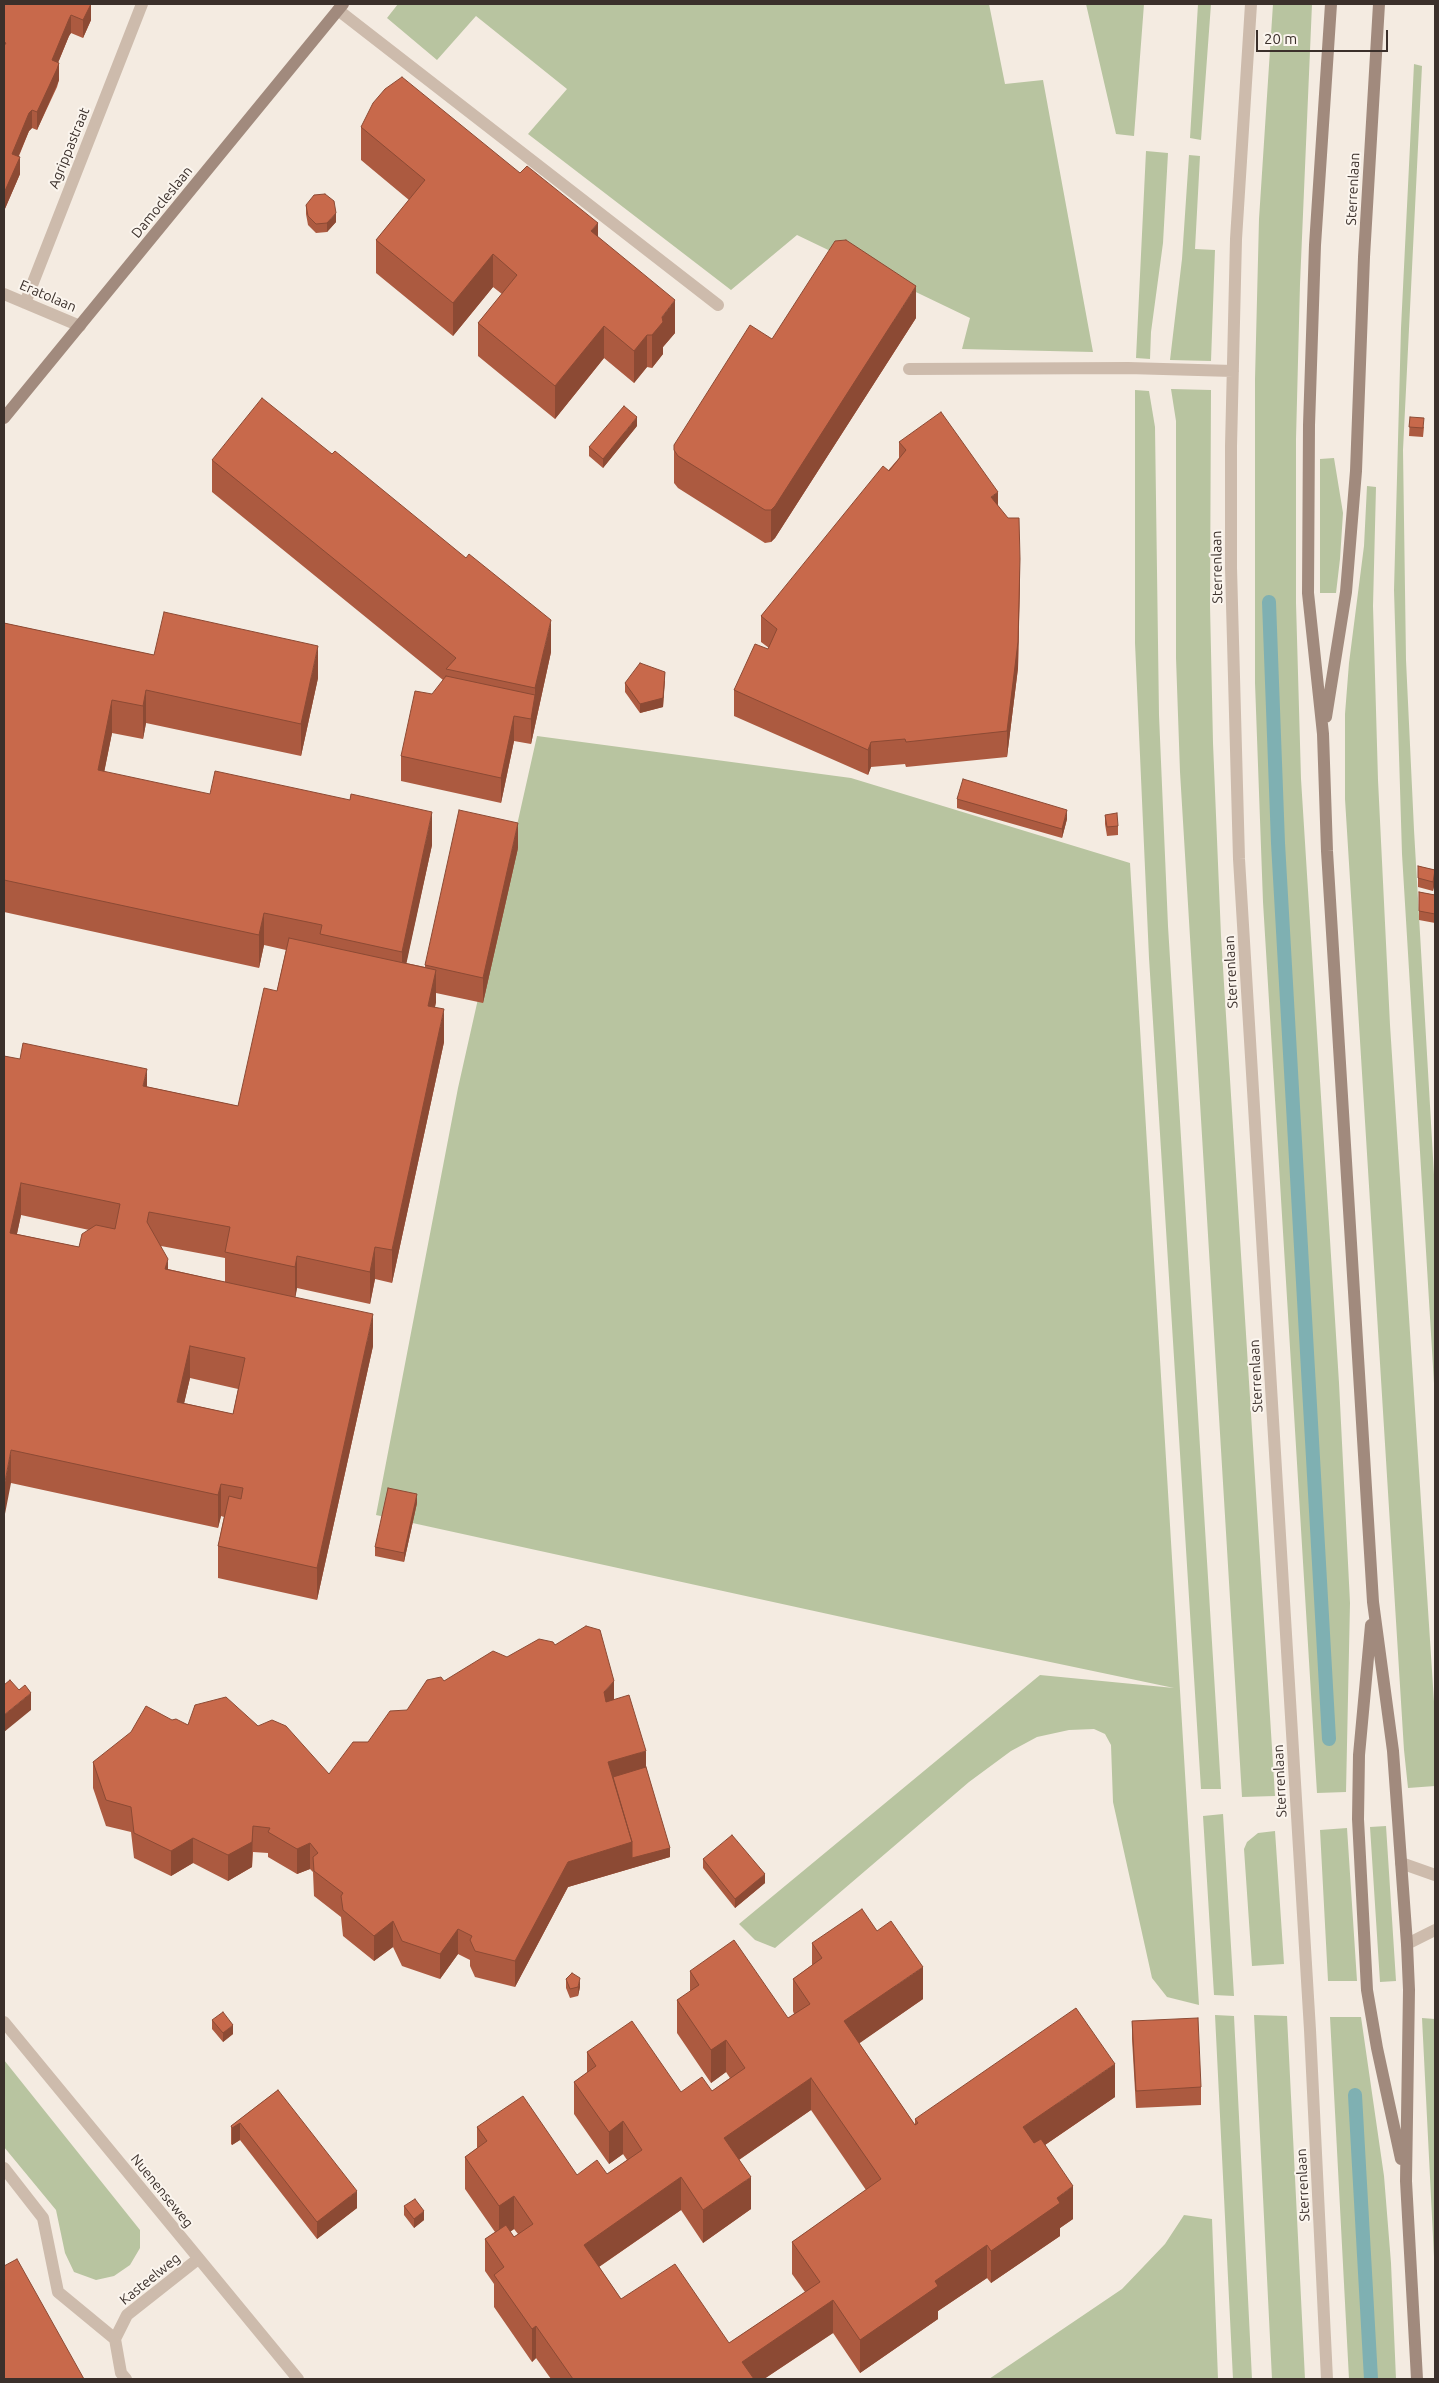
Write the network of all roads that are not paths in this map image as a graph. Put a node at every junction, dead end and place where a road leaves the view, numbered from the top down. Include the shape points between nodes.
1 (142, 4) edge
2 (1251, 4) edge
3 (1330, 4) edge
4 (1379, 4) edge
5 (340, 7) edge
6 (4, 294) edge
7 (24, 303) junction
8 (718, 306) dead end
9 (80, 326) junction
10 (909, 368) dead end
11 (1233, 371) junction
12 (4, 418) edge
13 (1323, 734) junction
14 (1373, 1602) junction
15 (1401, 1863) junction
16 (1435, 1875) edge
17 (1435, 1930) edge
18 (1407, 1944) junction
19 (4, 2022) edge
20 (4, 2168) edge
21 (1406, 2181) junction
22 (198, 2259) junction
23 (115, 2339) junction
24 (126, 2379) edge
25 (298, 2379) edge
26 (1327, 2379) edge
27 (1417, 2379) edge

1 - 7 street, Agrippastraat
2 - 11 street, Sterrenlaan via 1236,239
3 - 13 main road, Sterrenlaan via 1315,245 1309,435 1308,593
4 - 13 main road, Sterrenlaan via 1364,257 1356,471 1346,592
5 - 8 street
5 - 9 main road, Damocleslaan
6 - 7 street, Eratolaan
7 - 9 street, Eratolaan
9 - 12 main road, Damocleslaan
10 - 11 street
11 - 26 street, Sterrenlaan via 1231,559 1239,859 1310,2030
13 - 14 main road, Sterrenlaan
14 - 15 main road, Sterrenlaan via 1393,1751
14 - 21 main road, Sterrenlaan via 1358,1819 1367,1990
15 - 16 street
15 - 18 main road, Sterrenlaan
17 - 18 street
18 - 21 main road, Sterrenlaan via 1410,1990
19 - 22 street, Nuenenseweg
20 - 23 street via 43,2218 58,2292
21 - 27 main road, Sterrenlaan
22 - 23 street, Kasteelweg via 127,2315
22 - 25 street, Nuenenseweg
23 - 24 street via 120,2373

